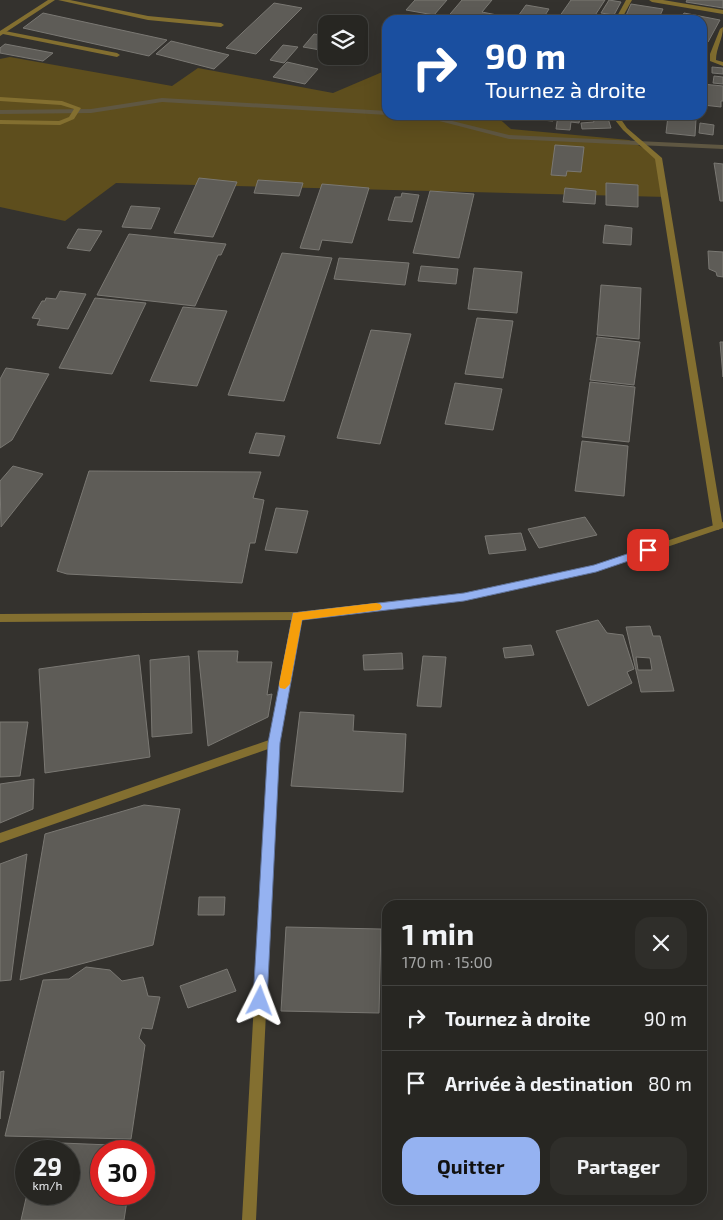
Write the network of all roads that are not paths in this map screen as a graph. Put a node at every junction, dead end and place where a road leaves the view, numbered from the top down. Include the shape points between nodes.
1 (52, 0) edge
2 (61, 0) edge
3 (628, 0) edge
4 (652, 0) edge
5 (723, 12) edge
6 (620, 15) edge
7 (221, 25) dead end
8 (723, 29) edge
9 (2, 34) edge
10 (117, 55) dead end
11 (723, 64) edge
12 (0, 99) edge
13 (618, 120) edge
14 (0, 122) edge
15 (720, 526) edge
16 (297, 616) junction
17 (0, 618) edge
18 (274, 743) junction
19 (0, 838) edge
20 (249, 1220) edge

1 - 9 street
2 - 7 street via 148,18
3 - 6 street
4 - 5 street
8 - 11 street via 713,54 713,61
9 - 10 street
12 - 14 street via 62,103 78,108 72,118 60,123
13 - 15 street via 658,158
15 - 16 street via 596,568 464,597
16 - 17 street
16 - 18 street
18 - 19 street
18 - 20 street

